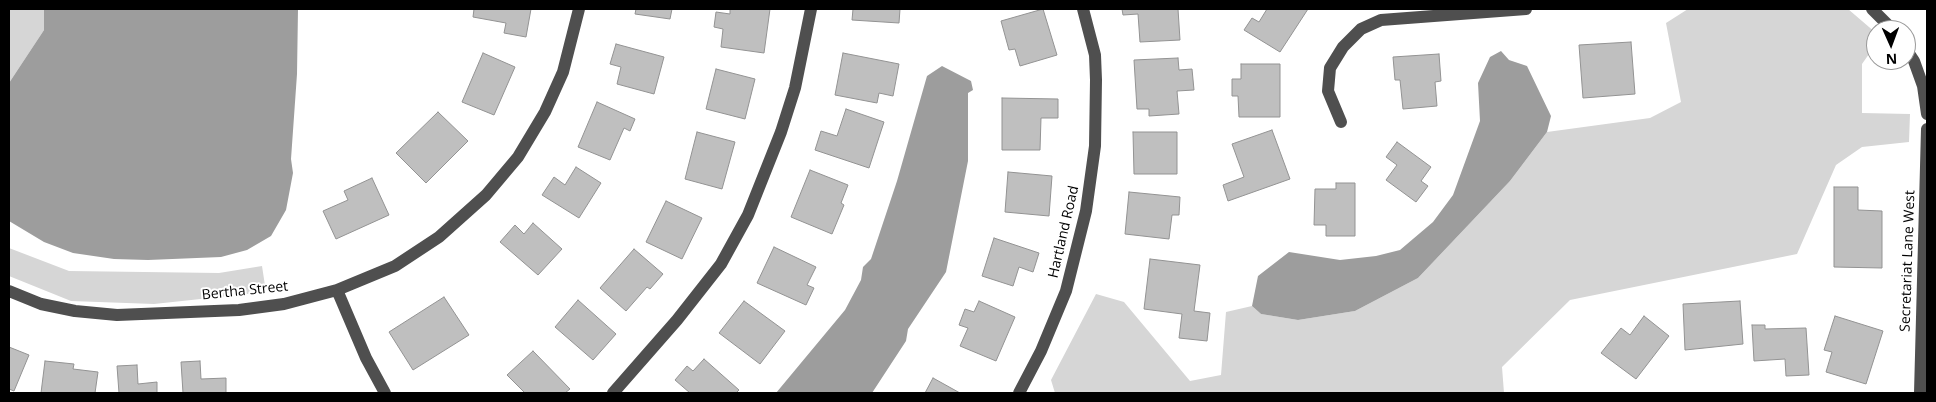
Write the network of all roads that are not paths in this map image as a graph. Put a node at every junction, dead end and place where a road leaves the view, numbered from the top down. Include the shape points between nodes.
1 (579, 9) edge
2 (811, 9) edge
3 (1083, 9) edge
4 (1526, 9) edge
5 (1872, 9) edge
6 (1493, 10) edge
7 (1883, 20) edge
8 (1916, 67) edge
9 (1927, 114) edge
10 (1341, 122) dead end
11 (1927, 129) edge
12 (337, 290) junction
13 (9, 291) edge
14 (384, 393) edge
15 (613, 393) edge
16 (1019, 393) edge
17 (1920, 393) edge

1 - 12 street, Bertha Street via 563,72 545,112 518,157 486,195 439,236 395,266
2 - 15 street via 795,88 748,215 720,264 677,320
3 - 16 street, Hartland Road via 1095,55 1096,80 1095,146 1086,211 1066,291
4 - 6 street
5 - 7 street
6 - 10 street via 1381,20 1361,28 1343,46 1330,68 1328,91
8 - 9 street
11 - 17 street, Secretariat Lane West
12 - 13 street, Bertha Street via 284,304 239,310 118,315 50,306
12 - 14 street

